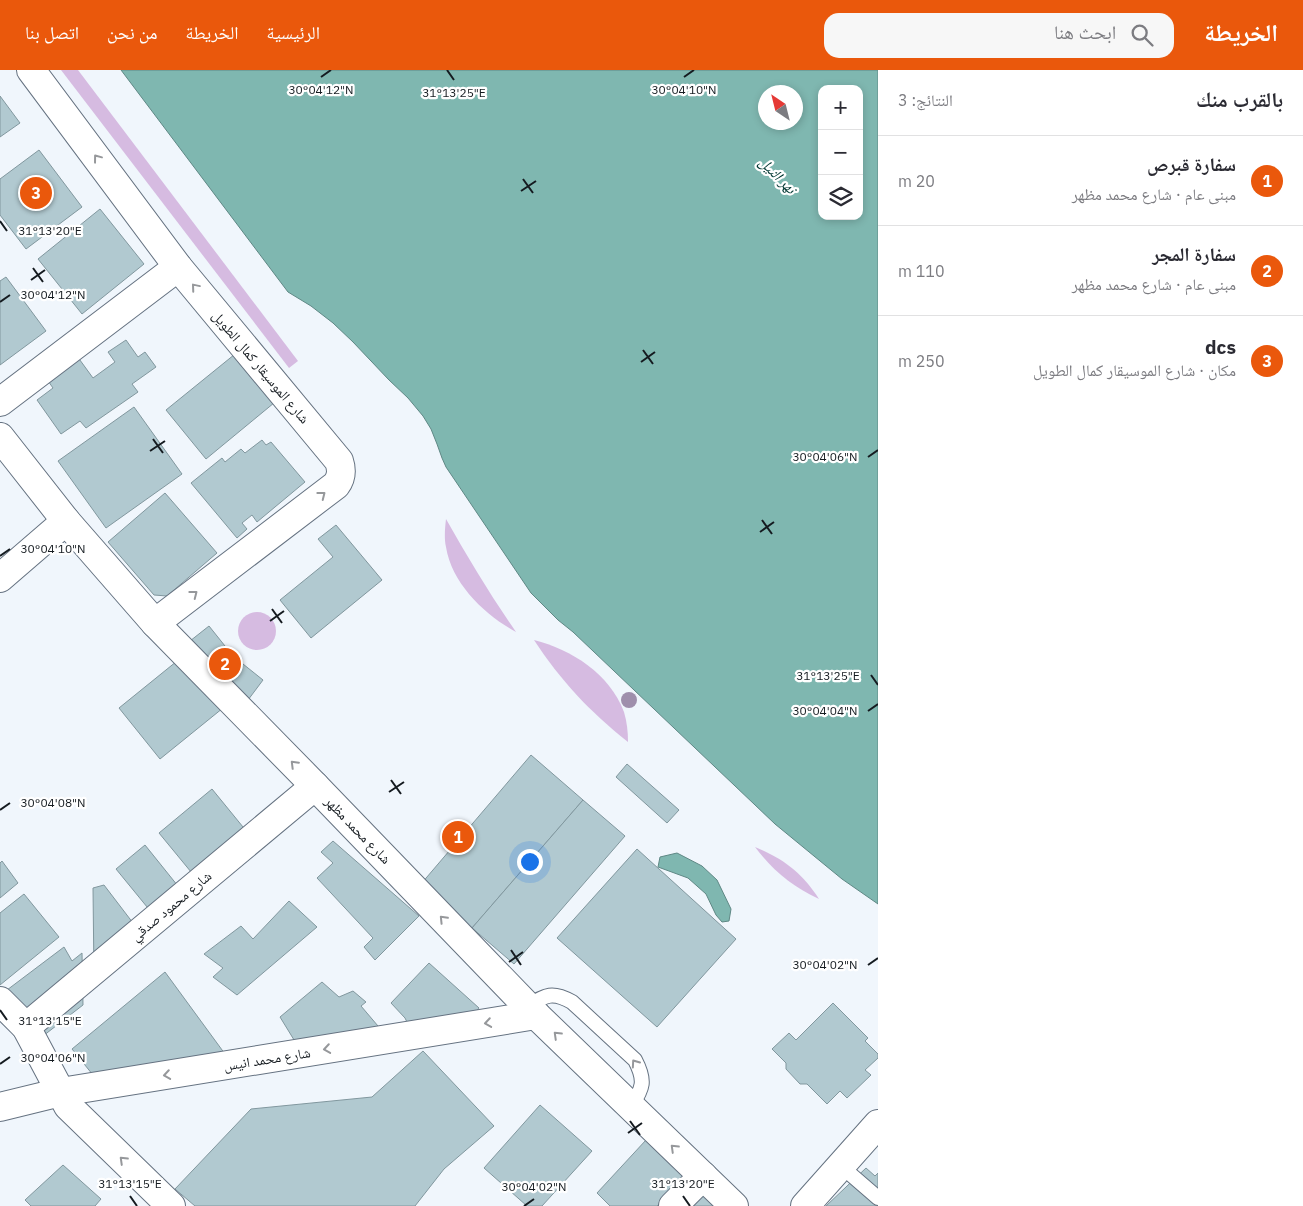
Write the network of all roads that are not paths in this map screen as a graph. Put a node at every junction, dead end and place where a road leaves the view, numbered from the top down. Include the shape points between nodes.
1 (31, 70) edge
2 (178, 267) junction
3 (0, 402) edge
4 (0, 436) edge
5 (66, 521) junction
6 (0, 578) edge
7 (155, 624) junction
8 (315, 786) junction
9 (0, 1001) edge
10 (532, 1011) junction
11 (26, 1027) junction
12 (61, 1092) junction
13 (0, 1107) edge
14 (631, 1107) junction
15 (878, 1124) edge
16 (841, 1166) junction
17 (703, 1176) junction
18 (878, 1198) edge
19 (171, 1206) edge
20 (673, 1206) edge
21 (734, 1206) edge
22 (806, 1206) edge

2 -> 1 street, شارع الموسيقار كمال الطويل
2 - 3 street
7 -> 2 street, شارع الموسيقار كمال الطويل via 336,485 341,473 339,461
4 - 5 street, شارع محمد مظهر
5 - 6 street
5 - 7 street, شارع محمد مظهر
8 -> 7 street, شارع محمد مظهر
10 -> 8 street, شارع محمد مظهر
8 - 11 street, شارع محمود صدقي
9 - 11 street
10 -> 12 street, شارع محمد انيس
14 -> 10 street, شارع محمد مظهر
14 -> 10 lane via 642,1081 635,1060 572,1002 562,997 543,997
11 - 12 street
12 - 13 street, شارع محمد انيس
19 -> 12 street via 68,1106
17 -> 14 street, شارع محمد مظهر
15 - 16 street
16 - 18 lane
16 - 22 street
17 - 20 street
17 - 21 street, شارع محمد مظهر

